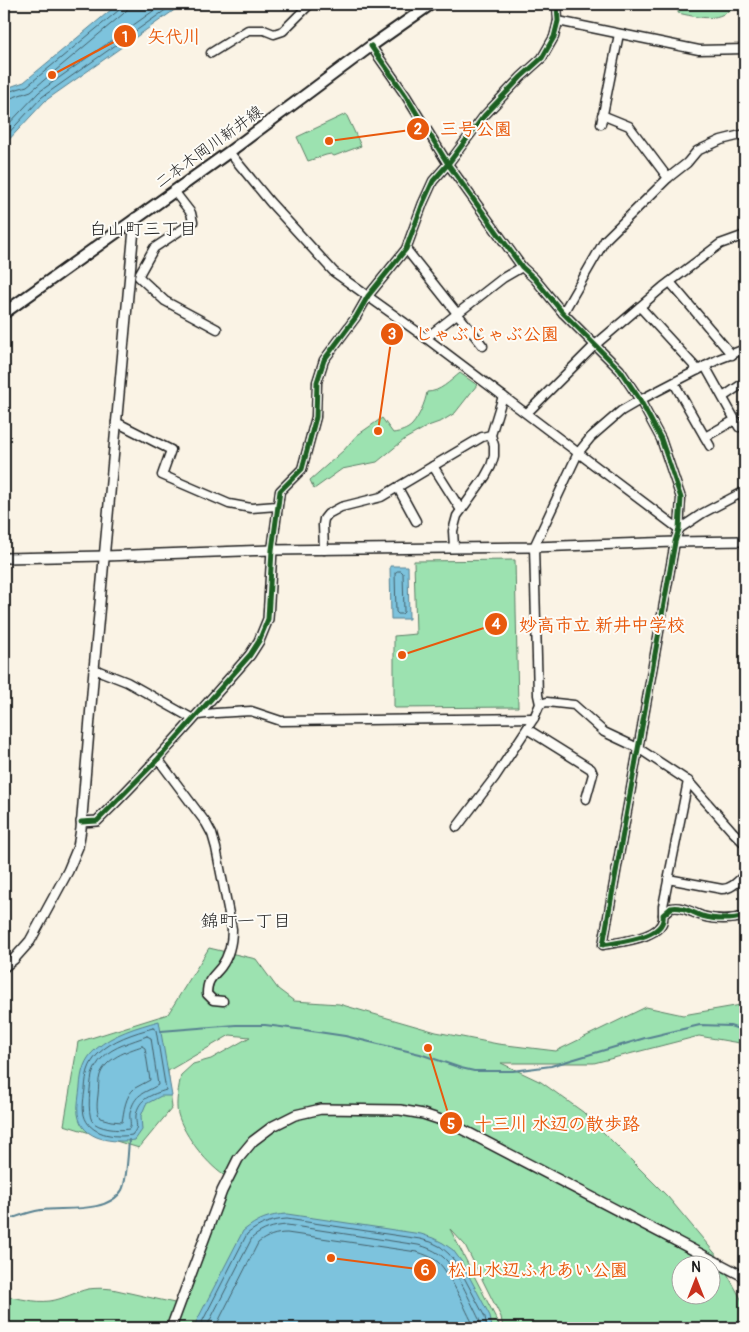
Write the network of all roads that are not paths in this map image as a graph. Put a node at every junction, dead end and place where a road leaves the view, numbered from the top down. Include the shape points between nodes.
1 (310, 4) edge
2 (431, 4) edge
3 (558, 4) edge
4 (558, 21) junction
5 (619, 34) junction
6 (371, 46) junction
7 (745, 49) edge
8 (211, 53) dead end
9 (602, 115) junction
10 (601, 124) dead end
11 (745, 134) edge
12 (229, 152) junction
13 (448, 164) junction
14 (668, 178) junction
15 (174, 191) junction
16 (135, 218) junction
17 (745, 235) edge
18 (406, 249) junction
19 (522, 267) junction
20 (134, 276) junction
21 (670, 282) junction
22 (368, 296) junction
23 (640, 307) junction
24 (4, 313) edge
25 (563, 313) junction
26 (457, 314) junction
27 (217, 329) dead end
28 (426, 338) junction
29 (595, 345) junction
30 (483, 346) dead end
31 (745, 349) edge
32 (732, 354) junction
33 (705, 366) junction
34 (698, 370) junction
35 (745, 382) edge
36 (674, 383) junction
37 (503, 396) junction
38 (723, 397) junction
39 (640, 400) junction
40 (527, 413) junction
41 (116, 422) junction
42 (491, 435) junction
43 (705, 438) junction
44 (710, 446) dead end
45 (578, 453) junction
46 (433, 466) junction
47 (398, 488) junction
48 (745, 491) edge
49 (277, 506) junction
50 (461, 510) junction
51 (416, 521) dead end
52 (679, 529) junction
53 (745, 541) edge
54 (675, 542) junction
55 (454, 547) junction
56 (534, 547) junction
57 (272, 550) junction
58 (324, 550) junction
59 (105, 556) junction
60 (4, 558) edge
61 (94, 669) junction
62 (540, 704) junction
63 (196, 717) junction
64 (534, 718) junction
65 (527, 729) junction
66 (638, 748) junction
67 (158, 759) junction
68 (688, 781) junction
69 (586, 799) dead end
70 (81, 822) junction
71 (457, 827) dead end
72 (745, 844) edge
73 (745, 874) edge
74 (668, 879) junction
75 (662, 915) junction
76 (745, 916) edge
77 (4, 967) edge
78 (223, 1001) dead end
79 (745, 1277) edge
80 (171, 1328) edge

1 - 8 street via 283,32 274,34 248,30
2 - 6 main road, 二本木岡川新井線
3 - 4 street
4 - 5 street
4 - 13 street via 554,37 542,58 484,116
5 - 7 street via 699,50
5 - 9 street
6 - 12 main road, 二本木岡川新井線
6 - 13 street
9 - 10 street
9 - 14 street via 629,126
11 - 14 street via 697,151
12 - 15 main road, 二本木岡川新井線
12 - 22 street via 334,272
13 - 18 street via 433,181
13 - 19 street
14 - 25 street via 605,240
15 - 16 main road, 二本木岡川新井線
15 - 20 street via 191,213 193,222 154,248 140,273
16 - 20 street
16 - 24 main road, 二本木岡川新井線
17 - 21 street via 720,244
18 - 22 street
18 - 26 street
19 - 25 street
19 - 26 street
20 - 27 street via 165,301
20 - 41 street
21 - 23 street
21 - 32 street
22 - 28 street
22 - 49 street via 324,360 316,382 316,417 302,468 280,491
23 - 29 street
23 - 34 street
25 - 29 street
26 - 28 street
26 - 30 street
28 - 37 street
29 - 39 street via 620,370
29 - 40 street
31 - 32 street
32 - 33 street
33 - 34 street
33 - 38 street
34 - 36 street
35 - 38 street
36 - 39 street
36 - 43 street
37 - 40 street
37 - 42 street
38 - 43 street via 737,423
39 - 45 street via 621,411
39 - 52 street via 661,439 681,498
40 - 45 street
41 - 49 street via 171,450 162,475 229,504 251,508
41 - 59 street
42 - 46 street
42 - 50 street via 494,456 490,466
43 - 44 street
45 - 52 street
45 - 56 street
46 - 47 street
46 - 50 street
47 - 51 street
47 - 58 street via 381,498 341,507 328,514 323,524
48 - 52 street via 703,512
49 - 57 street
50 - 55 street via 453,531
52 - 54 street
53 - 54 street
54 - 56 street
54 - 66 street
55 - 56 street
55 - 58 street
56 - 62 street
57 - 58 street
57 - 59 street
57 - 63 street via 268,619 258,641 250,655
59 - 60 street
59 - 61 street
61 - 63 street
61 - 70 street
62 - 64 street
62 - 66 street via 574,705 604,732
63 - 64 street via 251,711 281,721
63 - 67 street
64 - 65 street
65 - 69 street via 591,769 593,774
65 - 71 street
66 - 68 street
66 - 75 street via 603,945 644,937 659,927
67 - 70 street via 97,820
67 - 78 street via 206,823 216,848 232,941 222,966 207,986 207,994 212,1000
68 - 72 street
68 - 74 street
70 - 77 street via 78,847 68,871 30,941
73 - 74 street via 728,889
74 - 75 street
75 - 76 street via 677,907 705,917
79 - 80 street via 450,1123 400,1110 321,1109 295,1115 273,1126 252,1141 238,1159 222,1191

